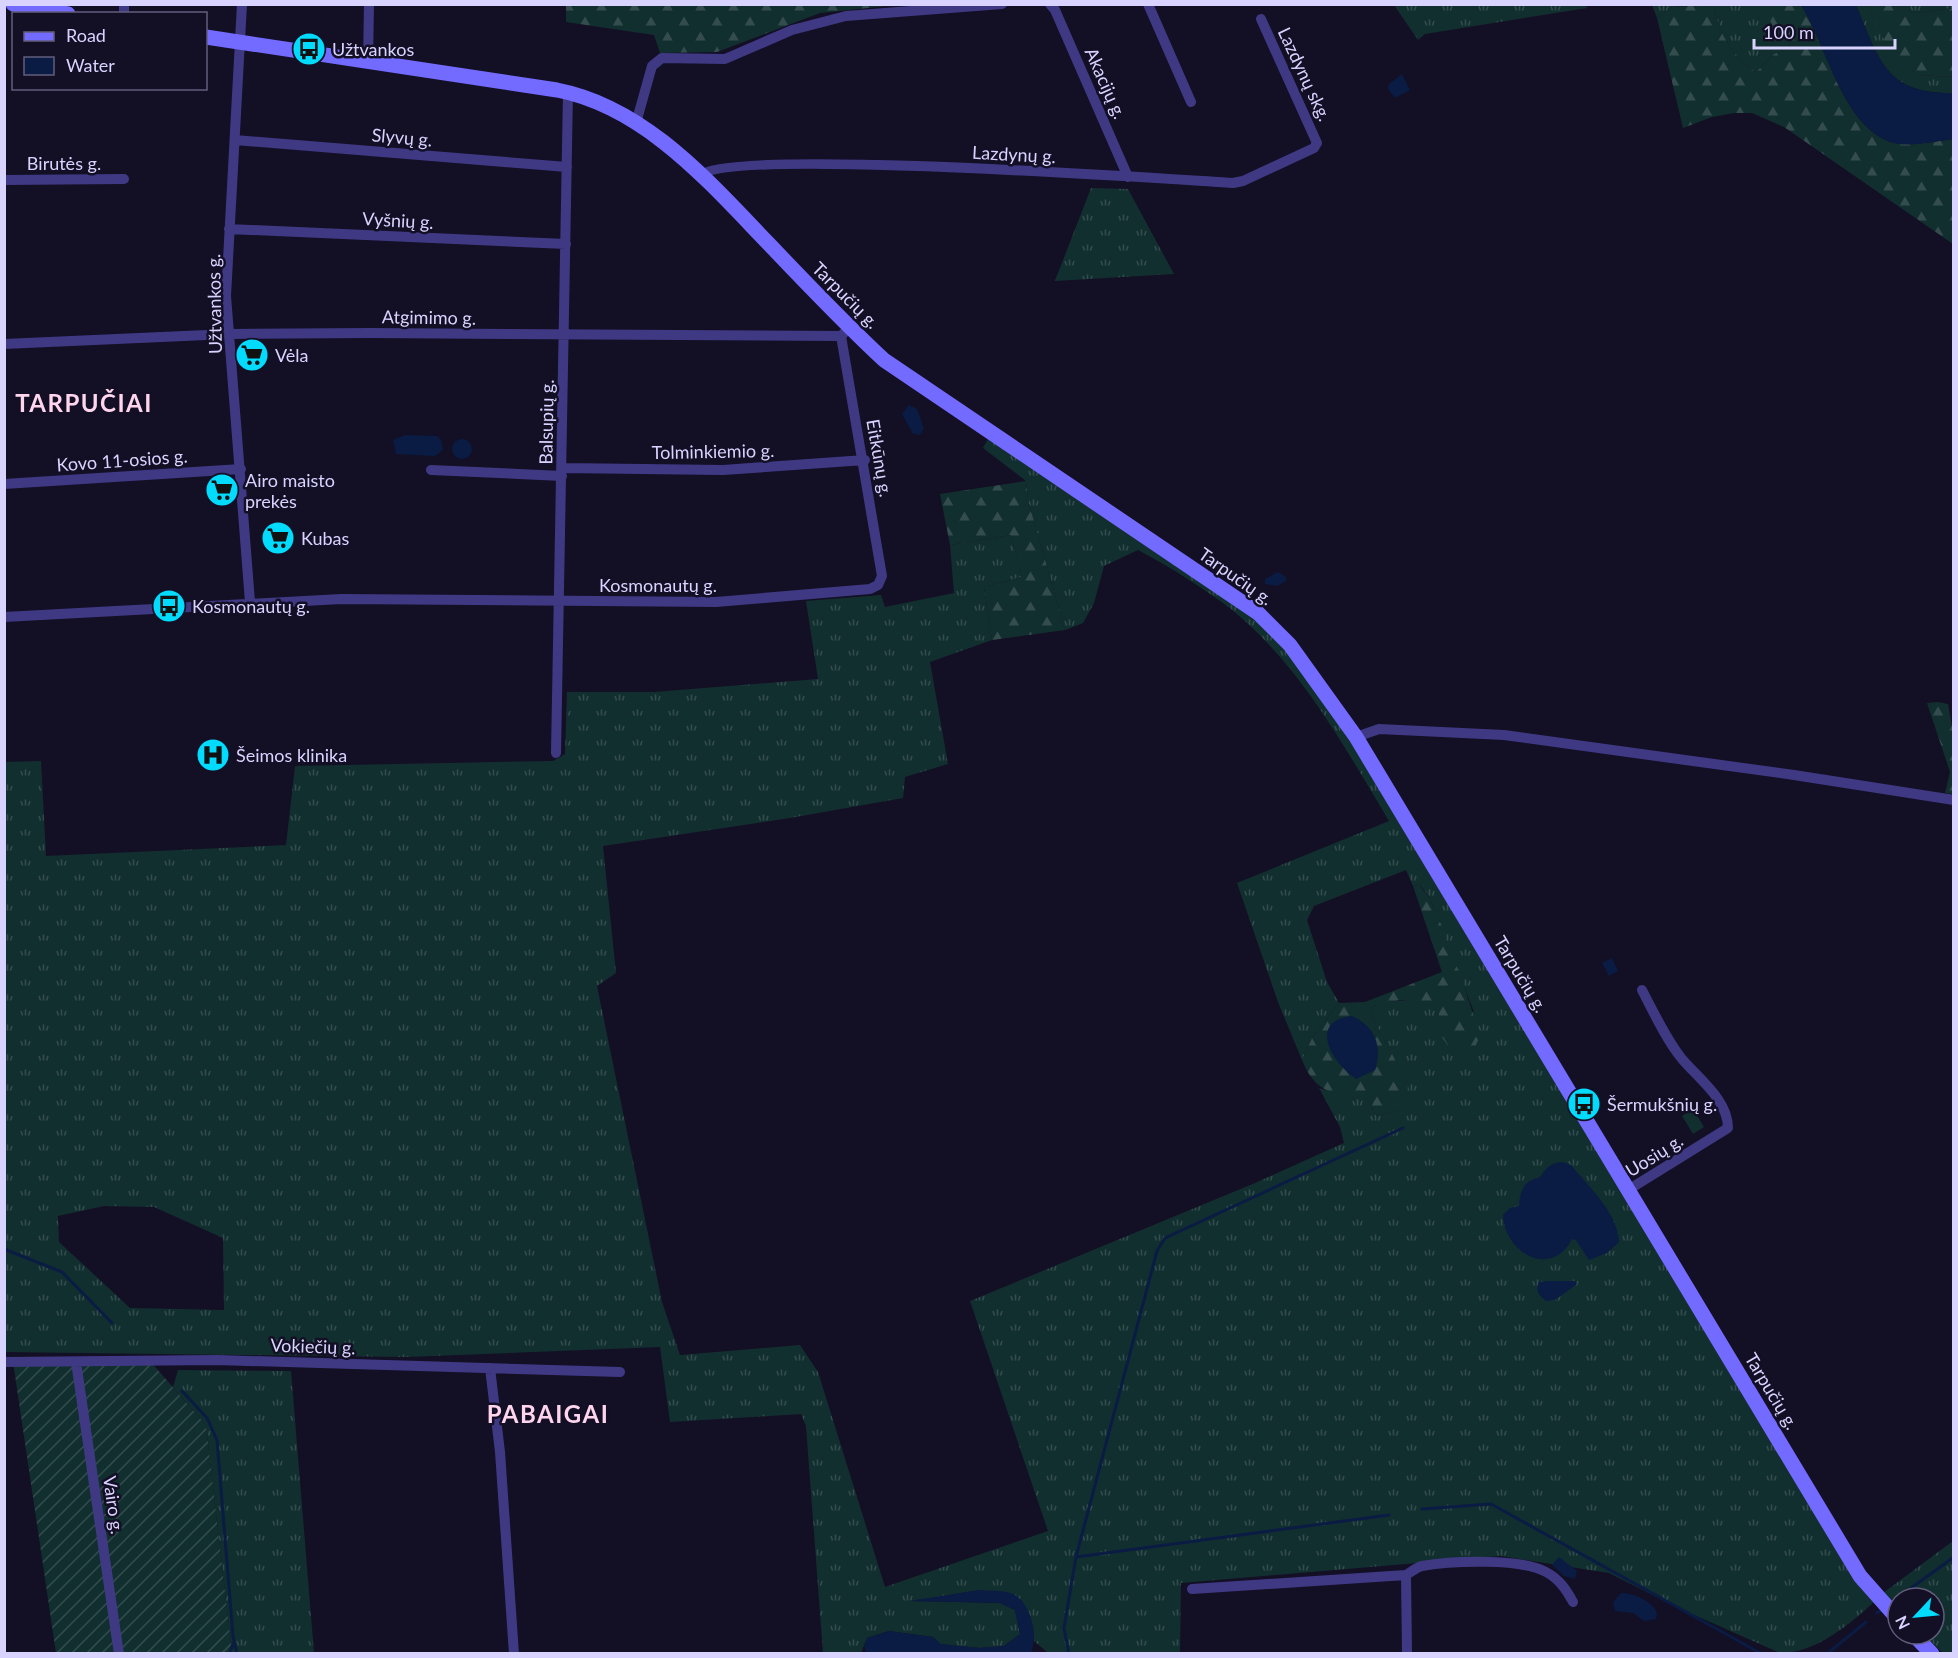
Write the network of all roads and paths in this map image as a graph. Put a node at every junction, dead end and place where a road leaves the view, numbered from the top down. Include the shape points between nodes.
1 (13, 4) edge
2 (242, 4) edge
3 (369, 4) edge
4 (1002, 4) edge
5 (1050, 4) edge
6 (1148, 4) edge
7 (57, 12) edge
8 (1262, 19) dead end
9 (207, 37) edge
10 (240, 43) junction
11 (368, 62) junction
12 (568, 92) junction
13 (1191, 102) dead end
14 (636, 123) junction
15 (235, 140) junction
16 (1317, 143) joint
17 (567, 167) junction
18 (701, 174) junction
19 (1128, 177) junction
20 (124, 179) dead end
21 (4, 180) edge
22 (229, 229) junction
23 (566, 244) junction
24 (845, 332) junction
25 (229, 334) junction
26 (564, 336) junction
27 (4, 344) edge
28 (865, 460) junction
29 (241, 469) junction
30 (431, 470) dead end
31 (562, 472) junction
32 (4, 484) edge
33 (878, 585) joint
34 (560, 601) junction
35 (250, 602) junction
36 (4, 617) edge
37 (1356, 737) junction
38 (556, 753) dead end
39 (1953, 800) edge
40 (1642, 990) dead end
41 (1628, 1190) junction
42 (4, 1362) edge
43 (76, 1362) junction
44 (490, 1368) junction
45 (620, 1372) dead end
46 (1406, 1575) junction
47 (1192, 1589) dead end
48 (1573, 1602) dead end
49 (1886, 1605) edge
50 (119, 1653) edge
51 (514, 1653) edge
52 (1407, 1653) edge

1 - 7 main road
2 - 10 street, Užtvankos g.
3 - 11 street
4 - 14 street via 846,16 792,30 725,59 662,58 652,66
5 - 19 street, Akacijų g.
6 - 13 street
8 - 16 street, Lazdynų skg.
9 - 10 main road, Tarpučių g.
10 - 11 main road, Tarpučių g.
10 - 15 street, Užtvankos g.
11 - 12 main road, Tarpučių g.
12 - 14 main road, Tarpučių g.
12 - 17 street, Balsupių g.
14 - 18 main road, Tarpučių g.
15 - 17 street, Slyvų g.
15 - 22 street, Užtvankos g.
16 - 19 street, Lazdynų g. via 1314,148 1233,183
17 - 23 street, Balsupių g.
18 - 19 street, Lazdynų g. via 710,168 753,165 897,165
18 - 24 main road, Tarpučių g.
20 - 21 street, Birutės g.
22 - 23 street, Vyšnių g.
22 - 25 street, Užtvankos g.
23 - 26 street, Balsupių g.
24 - 26 street, Atgimimo g.
24 - 28 street, Eitkūnų g.
24 - 37 main road, Tarpučių g. via 1258,613 1290,645
25 - 26 street, Atgimimo g.
25 - 27 street, Atgimimo g.
25 - 29 street, Užtvankos g.
26 - 31 street, Balsupių g.
28 - 31 street, Tolminkiemio g. via 723,471
28 - 33 street, Eitkūnų g. via 882,576
29 - 32 street, Kovo 11-osios g.
29 - 35 street, Užtvankos g.
30 - 31 street, Tolminkiemio g.
31 - 34 street, Balsupių g.
33 - 34 street, Kosmonautų g. via 860,591 716,602
34 - 35 street, Kosmonautų g.
34 - 38 street, Balsupių g.
35 - 36 street, Kosmonautų g.
37 - 39 street via 1379,729 1504,735
37 - 41 main road, Tarpučių g.
40 - 41 street, Uosių g. via 1682,1059 1708,1086 1728,1118 1728,1128
41 - 49 main road, Tarpučių g. via 1860,1576
42 - 43 street, Vokiečių g.
43 - 44 street, Vokiečių g. via 217,1360
43 - 50 street, Vairo g.
44 - 45 street, Vokiečių g.
44 - 51 street
46 - 47 street
46 - 48 street via 1420,1566 1525,1564 1546,1572 1563,1585
46 - 52 street

